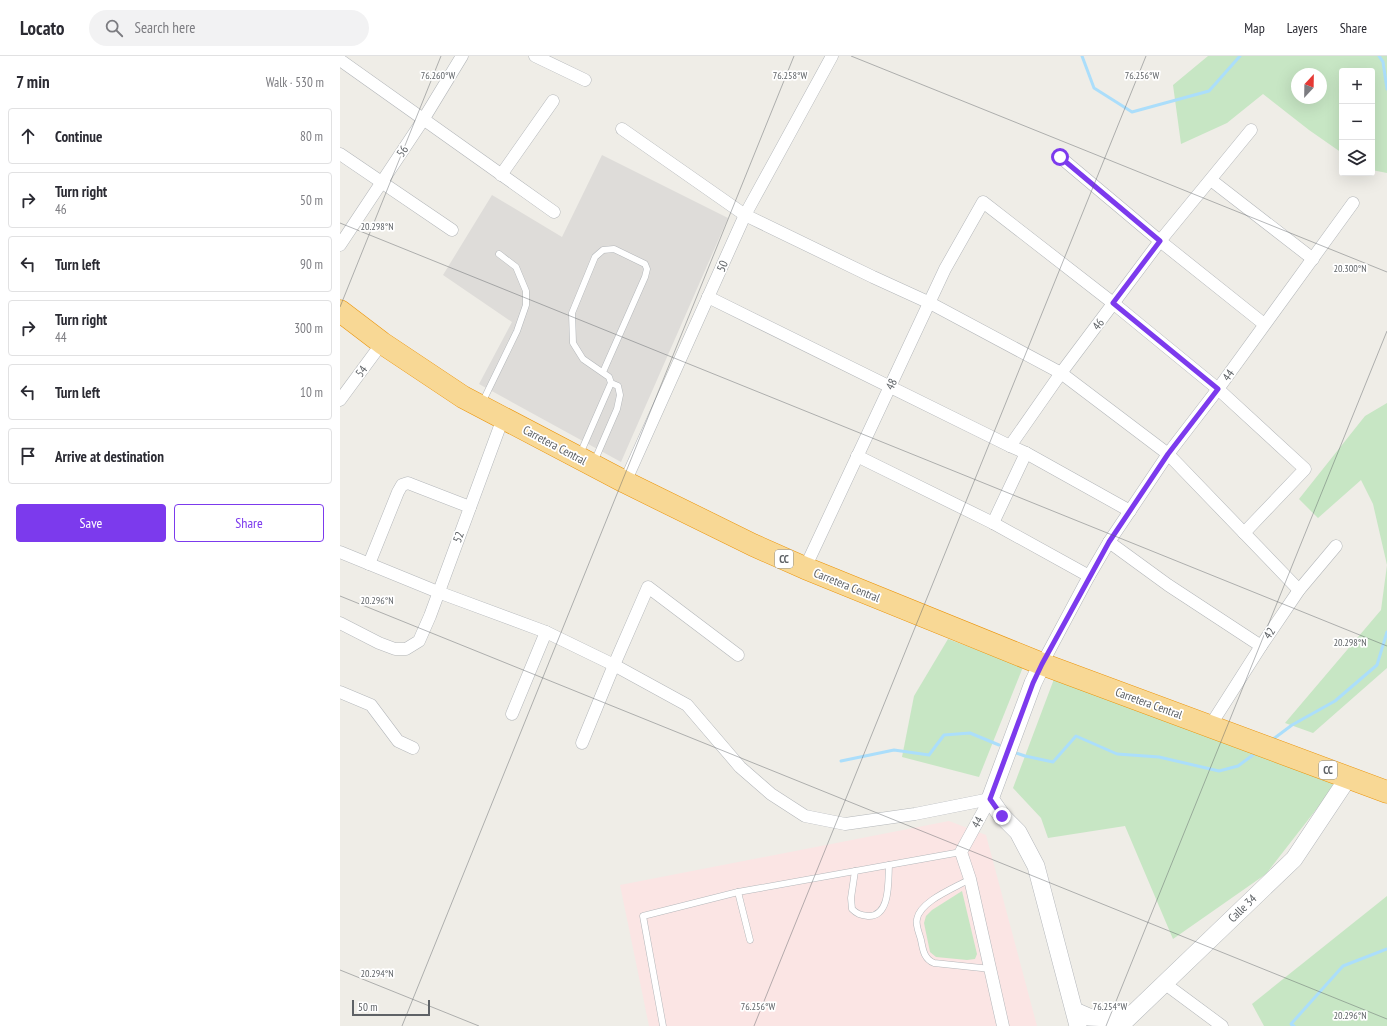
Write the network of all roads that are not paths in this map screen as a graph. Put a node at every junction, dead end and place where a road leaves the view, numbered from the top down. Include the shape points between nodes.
1 (462, 56) edge
2 (535, 56) edge
3 (832, 56) edge
4 (340, 60) edge
5 (585, 80) dead end
6 (553, 101) dead end
7 (423, 120) junction
8 (622, 129) dead end
9 (1251, 130) dead end
10 (340, 154) edge
11 (1060, 157) dead end
12 (501, 175) junction
13 (1211, 180) junction
14 (381, 182) junction
15 (1353, 203) dead end
16 (554, 212) dead end
17 (745, 215) junction
18 (452, 230) dead end
19 (1160, 241) junction
20 (340, 245) edge
21 (499, 254) dead end
22 (1313, 259) junction
23 (708, 297) junction
24 (930, 303) junction
25 (1113, 303) junction
26 (340, 311) edge
27 (1264, 324) junction
28 (382, 343) junction
29 (603, 372) junction
30 (1061, 373) junction
31 (611, 383) junction
32 (890, 386) junction
33 (1218, 389) junction
34 (340, 400) edge
35 (481, 406) junction
36 (503, 418) junction
37 (1010, 446) junction
38 (1026, 453) junction
39 (1168, 454) junction
40 (857, 456) junction
41 (585, 461) junction
42 (625, 482) junction
43 (470, 507) junction
44 (1130, 511) junction
45 (993, 523) junction
46 (1244, 533) junction
47 (1109, 542) junction
48 (1336, 546) dead end
49 (340, 552) edge
50 (369, 564) junction
51 (805, 568) junction
52 (1089, 576) junction
53 (1298, 590) junction
54 (438, 592) junction
55 (340, 623) edge
56 (546, 632) junction
57 (1260, 646) junction
58 (738, 655) dead end
59 (1042, 664) junction
60 (614, 665) junction
61 (340, 692) edge
62 (512, 714) dead end
63 (1210, 726) junction
64 (582, 743) dead end
65 (413, 748) dead end
66 (1348, 778) junction
67 (1387, 792) edge
68 (990, 799) junction
69 (961, 852) junction
70 (890, 865) junction
71 (855, 871) junction
72 (970, 879) junction
73 (738, 892) junction
74 (750, 940) dead end
75 (990, 969) junction
76 (1164, 983) junction
77 (1077, 1018) edge
78 (1125, 1020) edge
79 (663, 1026) edge
80 (1002, 1026) edge
81 (1222, 1026) edge

1 - 7 street, 56
2 - 5 street
3 - 17 street, 50
4 - 7 street
6 - 12 street
7 - 12 street
7 - 14 street, 56
8 - 17 street
9 - 13 street, 46
10 - 14 street
11 - 19 street
12 - 16 street
13 - 19 street, 46
13 - 22 street
14 - 18 street
14 - 20 street, 56
15 - 22 street, 44
17 - 23 street, 50
17 - 24 street
19 - 25 street, 46
19 - 27 street
21 - 35 lane via 516,267 526,291 526,305 517,331
22 - 27 street, 44
23 - 32 street
23 - 42 street, 50
24 - 25 street, 48 via 945,269 983,202
24 - 30 street
24 - 32 street, 48
25 - 30 street, 46
25 - 33 street
26 - 28 highway, Carretera Central / CC
27 - 33 street, 44
28 - 34 street, 54
28 - 35 highway, Carretera Central / CC via 463,397
29 - 29 lane via 646,269 645,264 614,249 603,250 595,257 572,313 573,343 583,359
29 - 31 lane
30 - 37 street, 46
30 - 39 street
31 - 41 lane
31 - 41 lane via 618,386 620,395 616,409
32 - 37 street
32 - 40 street, 48
33 - 39 street, 44
33 - 46 street via 1305,469
35 - 36 highway, Carretera Central / CC
36 - 41 highway, Carretera Central / CC
36 - 43 street, 52
37 - 38 street
38 - 44 street
38 - 45 street
39 - 44 street, 44
39 - 46 street
40 - 45 street
40 - 51 street, 48
41 - 42 highway, Carretera Central / CC
42 - 51 highway, Carretera Central / CC
43 - 50 street via 408,483 402,485
43 - 54 street, 52
44 - 47 street, 44
45 - 52 street
46 - 53 street
47 - 52 street, 44
47 - 57 street
48 - 53 street, 42
49 - 50 street
50 - 54 street
51 - 59 highway, Carretera Central / CC
52 - 59 street, 44
53 - 57 street, 42
54 - 55 street, 52 via 420,640 406,649 395,649 379,643
54 - 56 street
56 - 60 street
56 - 62 street
57 - 63 street, 42
58 - 60 street via 648,587
59 - 63 highway, Carretera Central / CC
59 - 68 street, 44
60 - 64 street
60 - 68 street via 687,705 740,767 772,794 805,816 844,824 915,814
61 - 65 street via 371,704 398,741
63 - 66 highway, Carretera Central / CC
66 - 67 highway, Carretera Central / CC
66 - 76 street, Calle 34 via 1294,859
68 - 69 street, 44
68 - 77 street via 1018,832 1036,866
69 - 70 lane
69 - 72 street
70 - 71 lane
70 - 71 lane via 883,909 878,914 870,916 857,915 852,909
71 - 73 lane
72 - 75 street
72 - 75 lane via 929,902 916,920 924,955 929,961
73 - 74 lane
73 - 79 lane via 643,916
75 - 80 street
76 - 78 street, Calle 34
76 - 81 street
77 - 78 street

